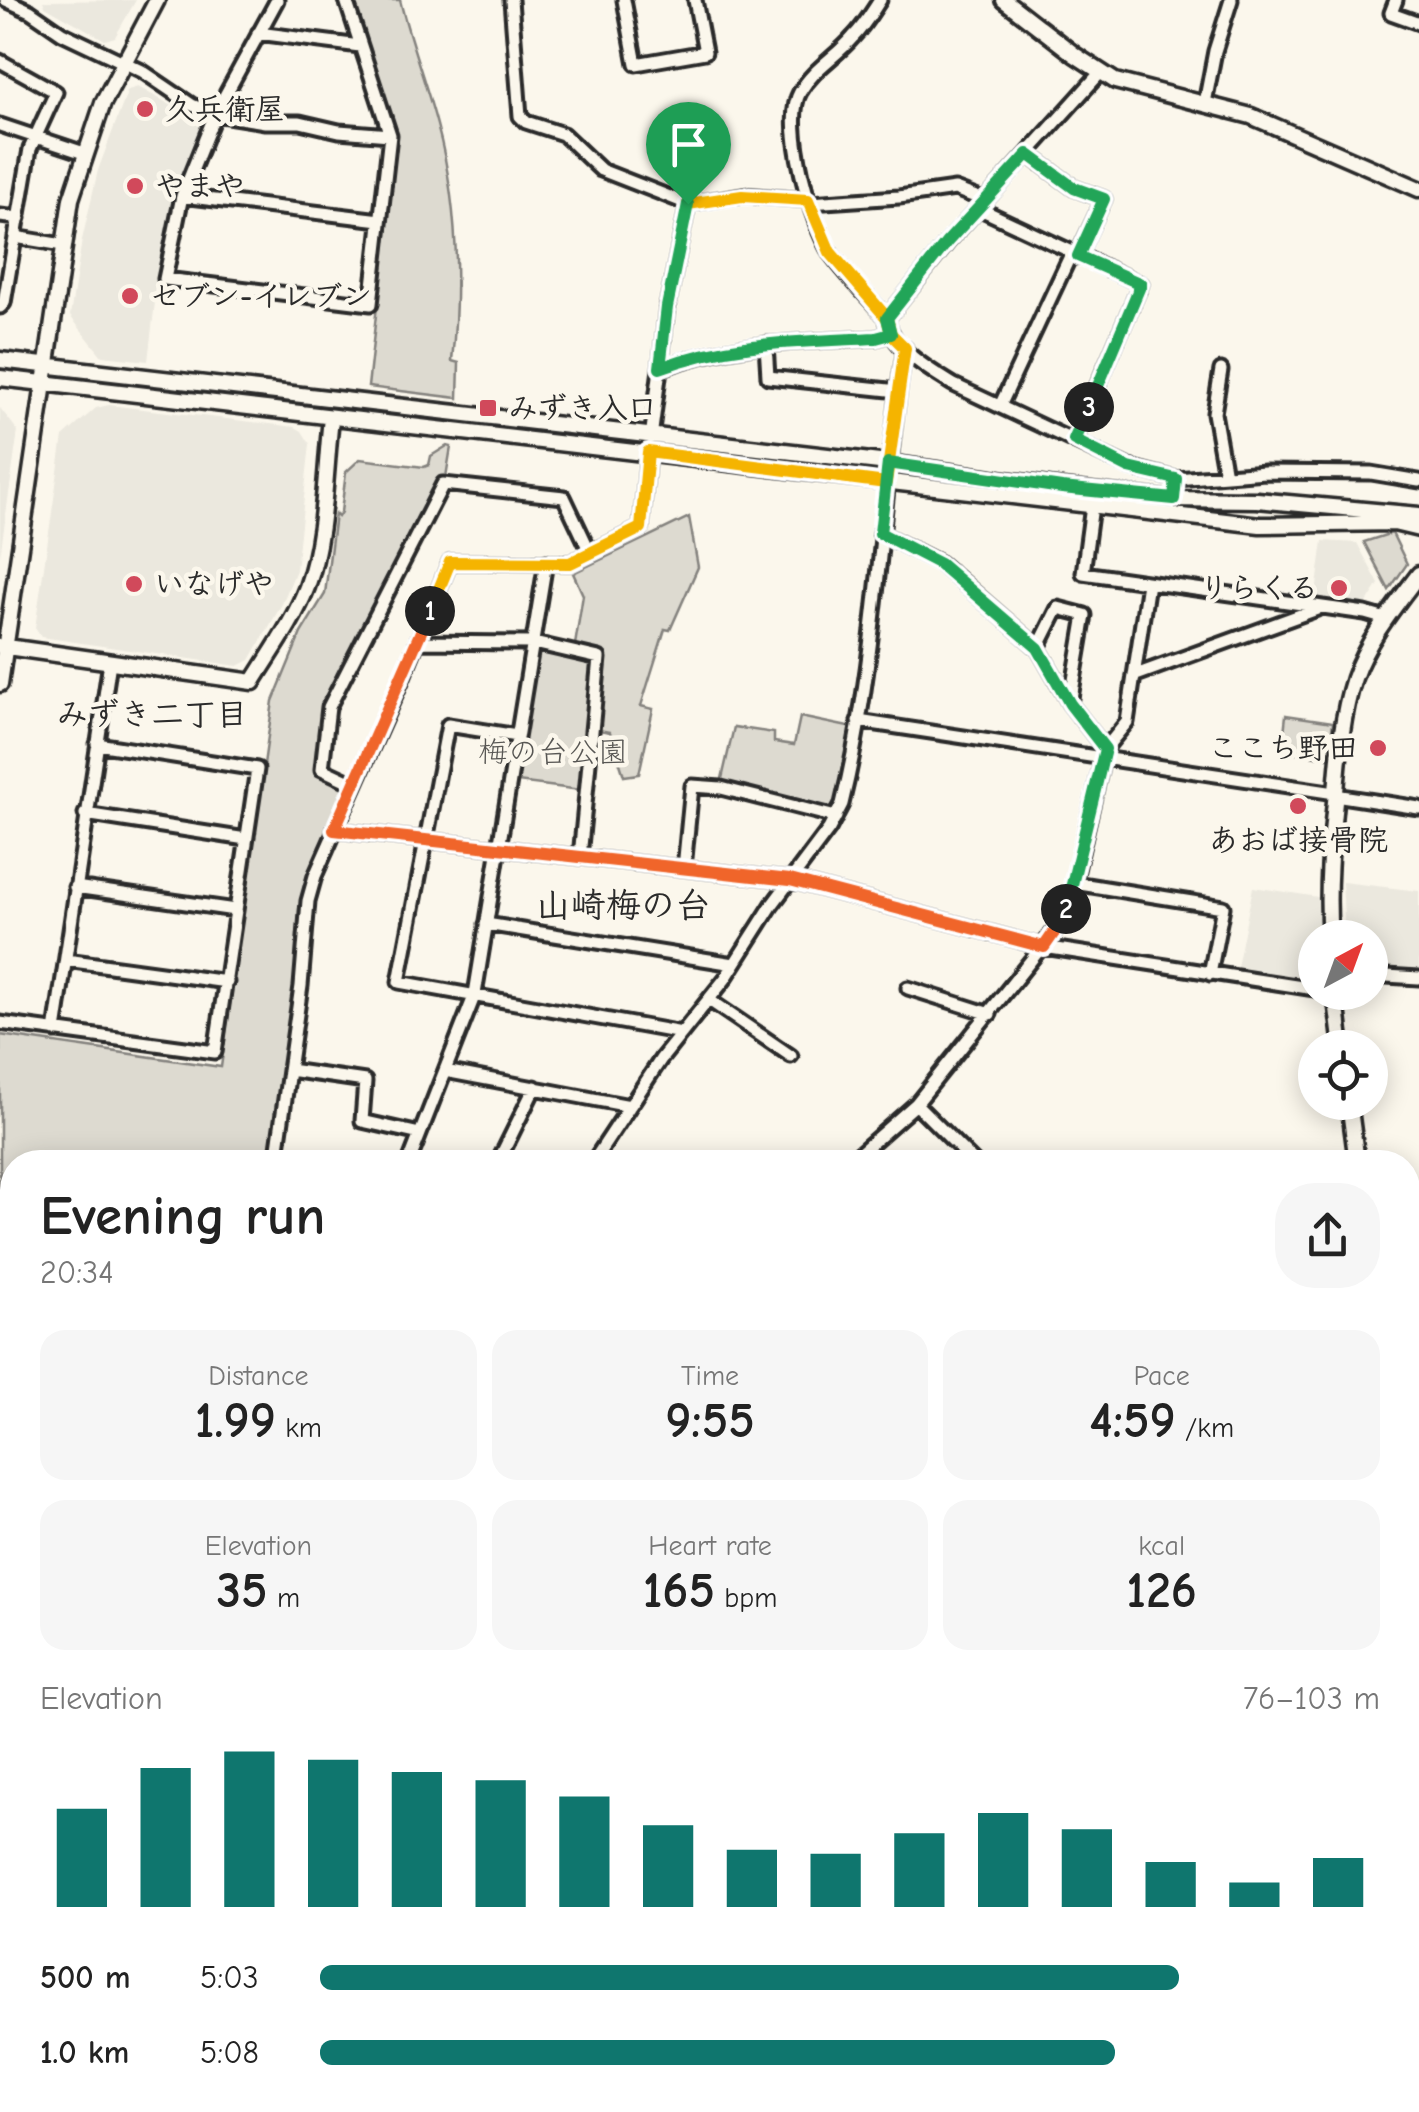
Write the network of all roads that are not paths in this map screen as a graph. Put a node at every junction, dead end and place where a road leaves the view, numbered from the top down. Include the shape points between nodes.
1 (6, 0) edge
2 (157, 0) edge
3 (276, 0) edge
4 (346, 0) edge
5 (510, 0) edge
6 (624, 0) edge
7 (695, 0) edge
8 (880, 0) edge
9 (1004, 0) edge
10 (1231, 0) edge
11 (1396, 0) edge
12 (33, 6) edge
13 (1419, 23) edge
14 (258, 33) junction
15 (360, 46) junction
16 (0, 60) edge
17 (123, 61) junction
18 (1100, 73) junction
19 (1206, 103) junction
20 (215, 114) junction
21 (0, 125) edge
22 (390, 134) junction
23 (36, 137) junction
24 (84, 153) junction
25 (1028, 154) junction
26 (1419, 189) edge
27 (182, 196) junction
28 (809, 201) junction
29 (688, 204) junction
30 (982, 204) junction
31 (0, 216) edge
32 (18, 218) junction
33 (380, 220) junction
34 (16, 237) junction
35 (63, 244) junction
36 (1074, 255) junction
37 (0, 307) edge
38 (887, 318) junction
39 (891, 334) junction
40 (766, 344) junction
41 (905, 348) junction
42 (0, 360) edge
43 (46, 364) junction
44 (660, 368) junction
45 (1221, 370) dead end
46 (0, 378) edge
47 (43, 383) junction
48 (898, 391) junction
49 (1000, 406) junction
50 (331, 418) junction
51 (1074, 440) junction
52 (649, 445) junction
53 (888, 463) junction
54 (1225, 475) junction
55 (1176, 479) junction
56 (1419, 481) edge
57 (886, 483) junction
58 (1174, 499) junction
59 (1092, 506) junction
60 (1419, 515) edge
61 (1419, 529) edge
62 (880, 533) junction
63 (590, 552) junction
64 (546, 562) junction
65 (1419, 574) edge
66 (1148, 583) junction
67 (1272, 601) junction
68 (1321, 607) junction
69 (1386, 619) junction
70 (1270, 624) junction
71 (418, 642) junction
72 (534, 643) junction
73 (3, 647) edge
74 (1038, 648) junction
75 (110, 662) junction
76 (1136, 675) junction
77 (0, 684) edge
78 (1070, 704) junction
79 (858, 721) junction
80 (518, 736) junction
81 (98, 744) junction
82 (1103, 754) junction
83 (354, 784) junction
84 (1336, 794) junction
85 (1419, 808) edge
86 (85, 814) junction
87 (836, 817) junction
88 (334, 830) junction
89 (246, 839) junction
90 (424, 840) junction
91 (499, 848) junction
92 (580, 857) junction
93 (684, 868) junction
94 (790, 880) junction
95 (1074, 883) junction
96 (75, 887) junction
97 (236, 910) junction
98 (1330, 920) edge
99 (486, 924) junction
100 (1044, 947) junction
101 (66, 960) junction
102 (734, 964) junction
103 (1210, 974) junction
104 (1388, 976) edge
105 (1419, 978) edge
106 (226, 982) junction
107 (1298, 987) edge
108 (908, 988) dead end
109 (475, 994) junction
110 (709, 1000) junction
111 (990, 1014) junction
112 (0, 1023) edge
113 (55, 1032) junction
114 (682, 1033) junction
115 (790, 1056) dead end
116 (289, 1070) junction
117 (445, 1070) junction
118 (535, 1087) junction
119 (916, 1104) junction
120 (630, 1106) junction
121 (1351, 1120) edge
122 (420, 1134) junction
123 (278, 1150) edge
124 (414, 1150) edge
125 (504, 1150) edge
126 (602, 1150) edge
127 (864, 1150) edge
128 (962, 1150) edge
129 (1355, 1150) edge

1 - 12 street
2 - 17 street
3 - 14 street
4 - 15 street
5 - 29 street via 520,116 563,134 601,170
6 - 7 street via 636,64 705,52
8 - 28 street via 798,95 796,134
9 - 18 street
10 - 19 street
11 - 13 street via 1391,13
12 - 17 street via 62,34
14 - 15 street
14 - 20 street
15 - 22 street
16 - 23 street via 56,92
17 - 20 street
17 - 24 street
18 - 19 street via 1134,88
18 - 25 street
19 - 26 street
20 - 22 street
20 - 27 street
21 - 23 street
22 - 33 street
23 - 24 street
23 - 32 street
24 - 35 street
25 - 30 street
25 - 36 street via 1074,188 1104,199
27 - 33 street
27 - 33 street via 165,279 371,304
28 - 29 street via 742,196
28 - 30 street via 955,189
28 - 38 street via 830,252
29 - 44 street
30 - 36 street
30 - 38 street
31 - 32 street
32 - 34 street
34 - 35 street
34 - 37 street
35 - 43 street
36 - 49 street
36 - 51 street via 1141,284
38 - 39 street
39 - 40 street
39 - 41 street
40 - 44 street via 696,354
40 - 48 street via 768,377
41 - 48 street
41 - 49 street via 954,385
42 - 43 street
43 - 47 street
43 - 52 street via 410,406
44 - 52 street
45 - 54 street via 1214,413
46 - 47 street
47 - 50 street
47 - 73 street
48 - 53 street
49 - 51 street
50 - 52 street
50 - 75 street via 309,582 253,682
51 - 55 street via 1129,468
52 - 53 street
52 - 57 street
52 - 63 street via 641,528
53 - 57 street
53 - 58 street
54 - 55 street
54 - 56 street via 1371,473
55 - 58 street
57 - 59 street
57 - 62 street
58 - 60 street
59 - 61 street via 1260,526 1394,523
59 - 66 street via 1083,573
62 - 74 street via 940,564
62 - 79 street via 879,589
63 - 64 street via 570,563
63 - 83 street via 564,498 444,484 329,707 322,769
64 - 71 street via 450,562
64 - 72 street
65 - 69 street
66 - 67 street
66 - 76 street
67 - 68 street
67 - 70 street
68 - 69 street
68 - 70 street
69 - 84 street via 1354,677
70 - 76 street
71 - 72 street
71 - 83 street
72 - 80 street
72 - 92 street via 599,658
73 - 75 street
73 - 77 street
74 - 78 street
74 - 78 street via 1058,608 1085,615
75 - 81 street
76 - 82 street via 1128,722
78 - 82 street
79 - 82 street
79 - 87 street
80 - 90 street via 448,724
80 - 91 street
81 - 86 street
81 - 89 street via 257,769
82 - 84 street
82 - 95 street
83 - 88 street
84 - 85 street
84 - 98 street
86 - 89 street
86 - 96 street
87 - 93 street via 692,786
87 - 94 street
88 - 90 street
88 - 116 street via 308,900
89 - 97 street
90 - 91 street
90 - 109 street via 399,982
91 - 92 street
91 - 99 street
92 - 93 street
93 - 94 street
94 - 100 street
94 - 102 street
95 - 100 street
95 - 103 street via 1222,907
96 - 97 street
96 - 101 street
97 - 106 street
99 - 102 street
99 - 109 street
100 - 103 street
100 - 111 street
101 - 106 street
101 - 113 street
102 - 110 street
103 - 107 street
104 - 105 street
106 - 113 street via 215,1052
108 - 111 street
109 - 114 street
109 - 117 street
110 - 114 street
110 - 115 street
111 - 119 street
112 - 113 street
114 - 120 street
116 - 122 street via 365,1081 362,1121
116 - 123 street
117 - 118 street
117 - 122 street
118 - 120 street
118 - 125 street
119 - 127 street
119 - 128 street
120 - 126 street
121 - 129 street
122 - 124 street

